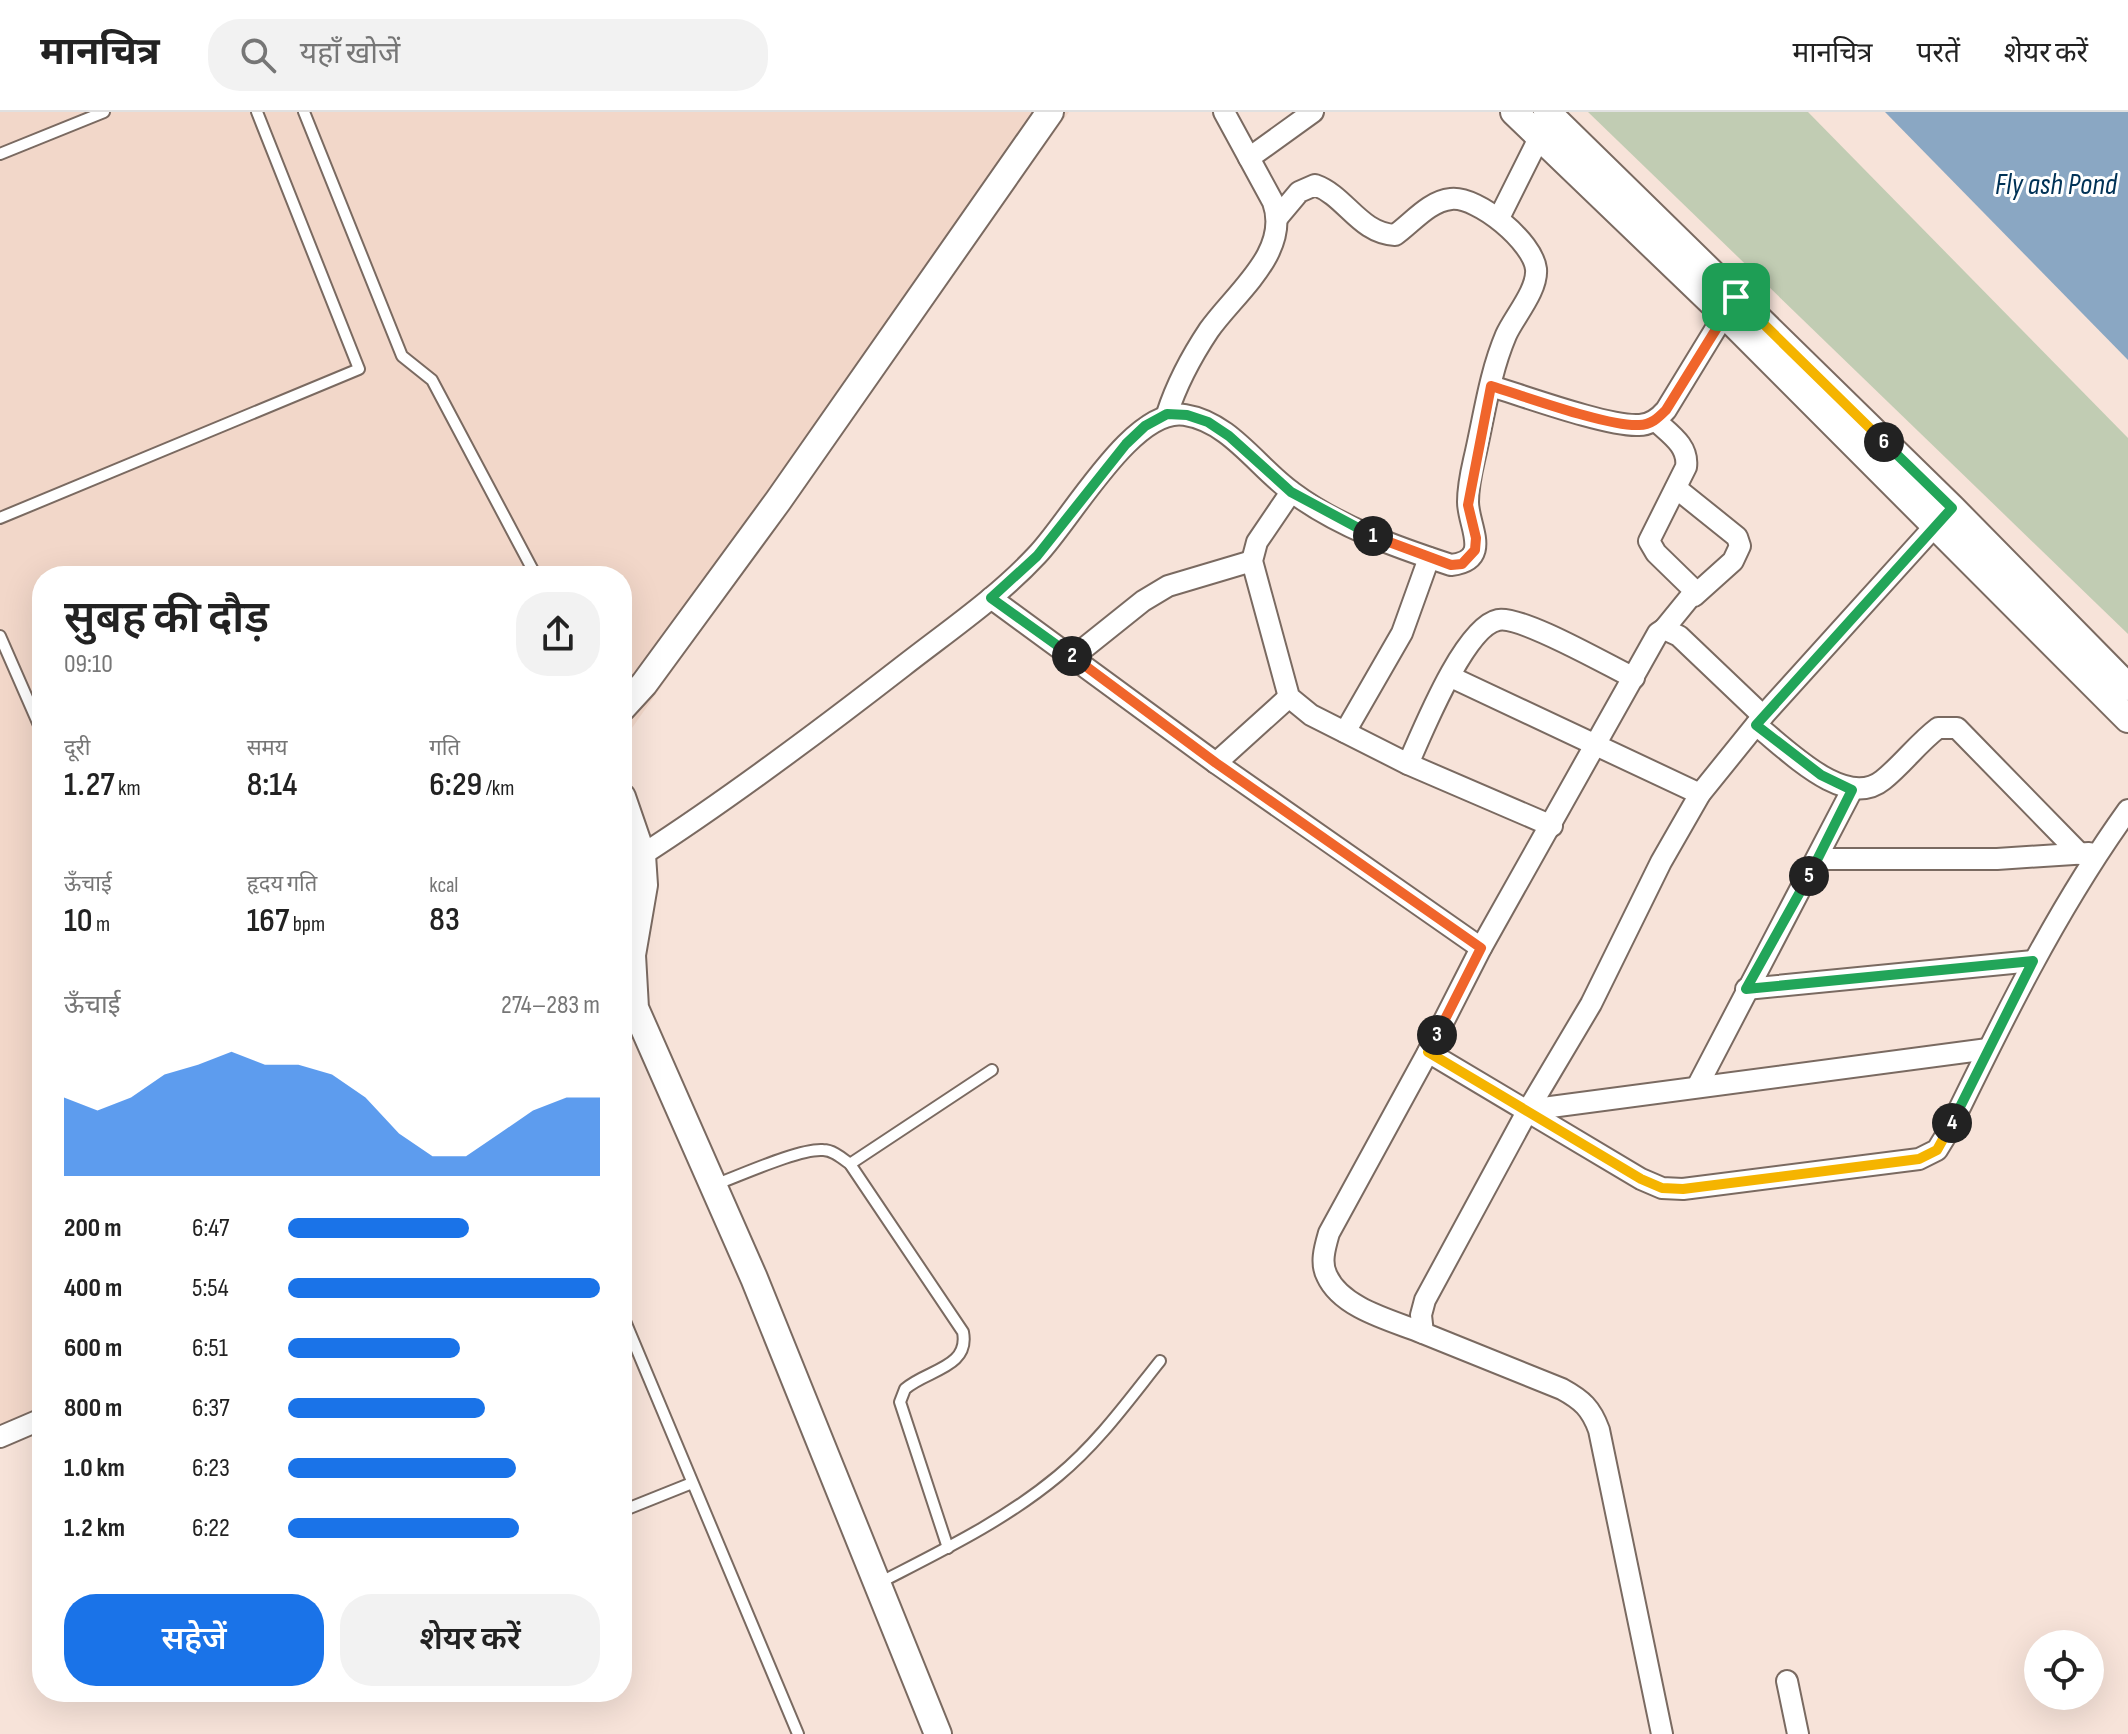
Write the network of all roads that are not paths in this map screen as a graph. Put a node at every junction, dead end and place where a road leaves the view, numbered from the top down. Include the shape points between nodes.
1 (104, 112) edge
2 (257, 112) edge
3 (304, 112) edge
4 (1050, 112) edge
5 (1224, 112) edge
6 (1313, 112) edge
7 (1514, 112) edge
8 (1546, 121) edge
9 (0, 154) edge
10 (1249, 158) junction
11 (1278, 217) junction
12 (1499, 218) junction
13 (1730, 306) junction
14 (1491, 386) junction
15 (1167, 414) junction
16 (1656, 421) junction
17 (1676, 488) junction
18 (1291, 492) junction
19 (1943, 517) junction
20 (0, 518) edge
21 (1429, 558) junction
22 (1252, 561) junction
23 (531, 566) edge
24 (1694, 596) junction
25 (991, 598) junction
26 (1664, 629) junction
27 (0, 636) edge
28 (1073, 657) junction
29 (1451, 677) junction
30 (1634, 678) junction
31 (2128, 687) edge
32 (632, 697) edge
33 (1289, 697) junction
34 (32, 709) edge
35 (2128, 719) edge
36 (1759, 720) junction
37 (1345, 732) junction
38 (1594, 747) junction
39 (1216, 763) junction
40 (1408, 764) junction
41 (1852, 790) junction
42 (1700, 794) junction
43 (2128, 810) edge
44 (1552, 826) junction
45 (634, 848) edge
46 (2089, 853) junction
47 (1819, 859) junction
48 (1481, 948) junction
49 (632, 955) edge
50 (2033, 961) junction
51 (1746, 989) junction
52 (632, 991) edge
53 (1988, 1049) junction
54 (1428, 1052) junction
55 (992, 1070) dead end
56 (1698, 1085) junction
57 (1528, 1110) junction
58 (850, 1164) junction
59 (714, 1185) junction
60 (1423, 1333) junction
61 (632, 1338) edge
62 (1160, 1361) dead end
63 (32, 1423) edge
64 (0, 1437) edge
65 (692, 1483) junction
66 (632, 1507) edge
67 (948, 1548) junction
68 (877, 1584) junction
69 (1787, 1681) dead end
70 (798, 1734) edge
71 (938, 1734) edge
72 (1662, 1734) edge
73 (1798, 1734) edge

1 - 9 lane
2 - 20 lane via 359,369
3 - 23 lane via 402,356 432,380
4 - 32 street via 778,501
5 - 10 street
6 - 10 street
7 - 8 street
8 - 12 street
8 - 13 street
10 - 11 street
11 - 12 street via 1299,192 1315,185 1381,234 1395,235 1432,205 1452,199
11 - 15 street via 1266,258 1187,364
12 - 14 street via 1529,252 1536,269 1532,288 1502,345
13 - 16 street
13 - 19 street
14 - 16 street via 1616,422
14 - 21 street via 1468,505 1475,550 1462,564
15 - 18 street via 1208,422
15 - 25 street via 1126,444 1037,556
16 - 17 street via 1683,446 1687,457
17 - 24 street via 1649,541 1693,585
17 - 24 street via 1737,537 1740,546 1733,561
18 - 21 street via 1343,522
18 - 22 street via 1257,542
19 - 31 street
19 - 35 street
19 - 36 street
21 - 37 street via 1402,633
22 - 28 street via 1168,586
22 - 33 street
24 - 26 street
25 - 28 street
25 - 45 street via 776,765
26 - 30 street
26 - 36 street via 1679,636
27 - 34 lane
28 - 39 street
29 - 30 street via 1472,640 1485,625 1499,620 1534,629
29 - 38 street
29 - 40 street
30 - 38 street
33 - 37 street
33 - 39 street
36 - 41 street via 1821,775
36 - 42 street
37 - 40 street
38 - 42 street
38 - 44 street
39 - 48 street
40 - 44 street
41 - 46 street via 1867,790 1882,781 1938,728 1957,728
41 - 47 street
42 - 57 street via 1584,1017
43 - 46 street
44 - 48 street
45 - 49 street via 644,885
46 - 47 street
46 - 50 street
47 - 51 street
48 - 54 street
50 - 51 street
50 - 53 street
51 - 56 street
52 - 59 street
53 - 56 street
53 - 57 street via 1937,1150 1919,1159 1662,1188
54 - 57 street
54 - 60 street via 1329,1233 1323,1255 1327,1276 1344,1296
55 - 58 lane
56 - 57 street
57 - 60 street via 1425,1300
58 - 59 lane via 822,1149
58 - 67 lane via 963,1332 961,1354 913,1381 900,1402
59 - 68 street
60 - 72 street via 1562,1389 1592,1412
61 - 65 lane
62 - 67 lane via 1102,1434 1060,1474 1019,1507
63 - 64 street
65 - 66 lane
65 - 70 lane
67 - 68 lane
68 - 71 street
69 - 73 street

